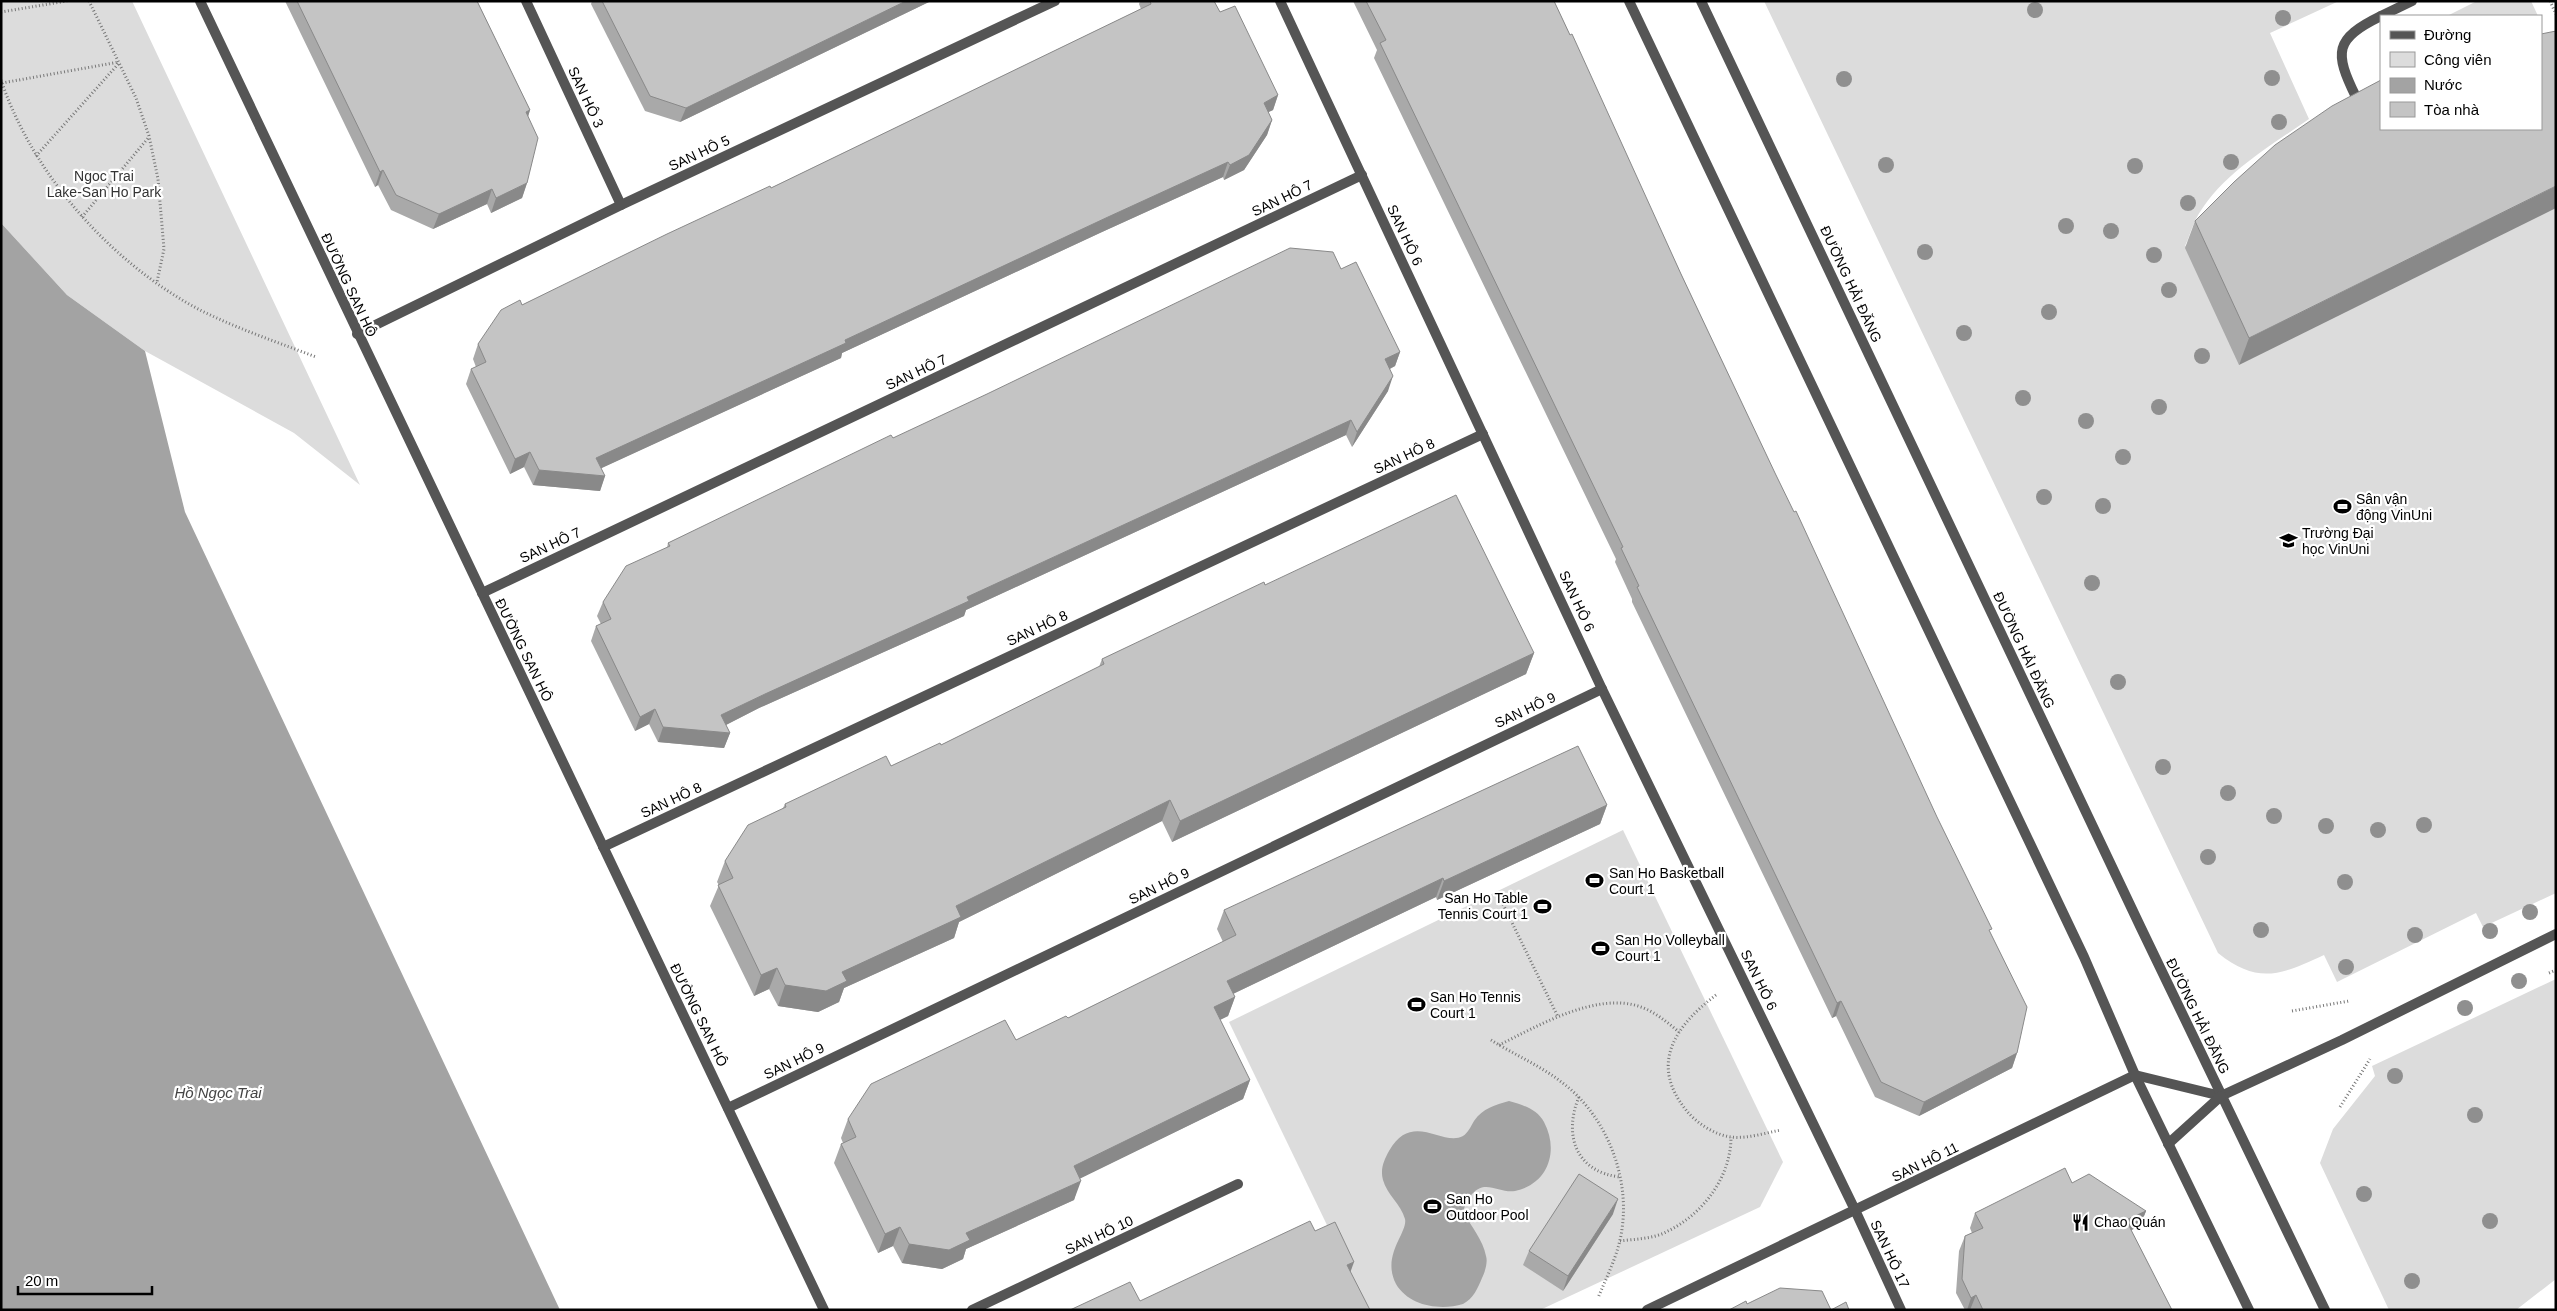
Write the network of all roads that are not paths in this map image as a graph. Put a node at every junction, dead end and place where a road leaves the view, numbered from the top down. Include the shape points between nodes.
1 (200, 1) edge
2 (526, 1) edge
3 (1055, 1) edge
4 (1280, 1) edge
5 (1629, 1) edge
6 (1701, 1) edge
7 (2412, 1) edge
8 (2383, 15) edge
9 (2380, 17) edge
10 (2356, 97) edge
11 (1362, 175) junction
12 (621, 205) junction
13 (357, 334) junction
14 (1483, 434) junction
15 (482, 593) junction
16 (1602, 689) junction
17 (604, 847) junction
18 (2556, 934) edge
19 (2135, 1075) junction
20 (2221, 1096) junction
21 (728, 1108) junction
22 (2168, 1144) junction
23 (1238, 1184) dead end
24 (1855, 1210) junction
25 (824, 1310) edge
26 (972, 1310) edge
27 (1647, 1310) edge
28 (1901, 1310) edge
29 (2249, 1310) edge
30 (2325, 1310) edge

1 - 13 street, ĐƯỜNG SAN HÔ
2 - 12 street, SAN HÔ 3
3 - 12 street, SAN HÔ 5
4 - 11 street, SAN HÔ 6
5 - 19 street via 2084,957
6 - 20 street, ĐƯỜNG HẢI ĐĂNG
7 - 8 street
9 - 10 street via 2348,36 2341,49 2342,65
11 - 14 street, SAN HÔ 6
11 - 15 street, SAN HÔ 7
12 - 13 street, SAN HÔ 5
13 - 15 street, ĐƯỜNG SAN HÔ
14 - 16 street, SAN HÔ 6
14 - 17 street, SAN HÔ 8
15 - 17 street, ĐƯỜNG SAN HÔ
16 - 21 street, SAN HÔ 9
16 - 24 street, SAN HÔ 6
17 - 21 street, ĐƯỜNG SAN HÔ
18 - 20 street
19 - 20 street
19 - 22 street
19 - 24 street, SAN HÔ 11
20 - 22 street
20 - 30 street, ĐƯỜNG HẢI ĐĂNG
21 - 25 street, ĐƯỜNG SAN HÔ
22 - 29 street
23 - 26 street, SAN HÔ 10
24 - 27 street, SAN HÔ 11
24 - 28 street, SAN HÔ 17

